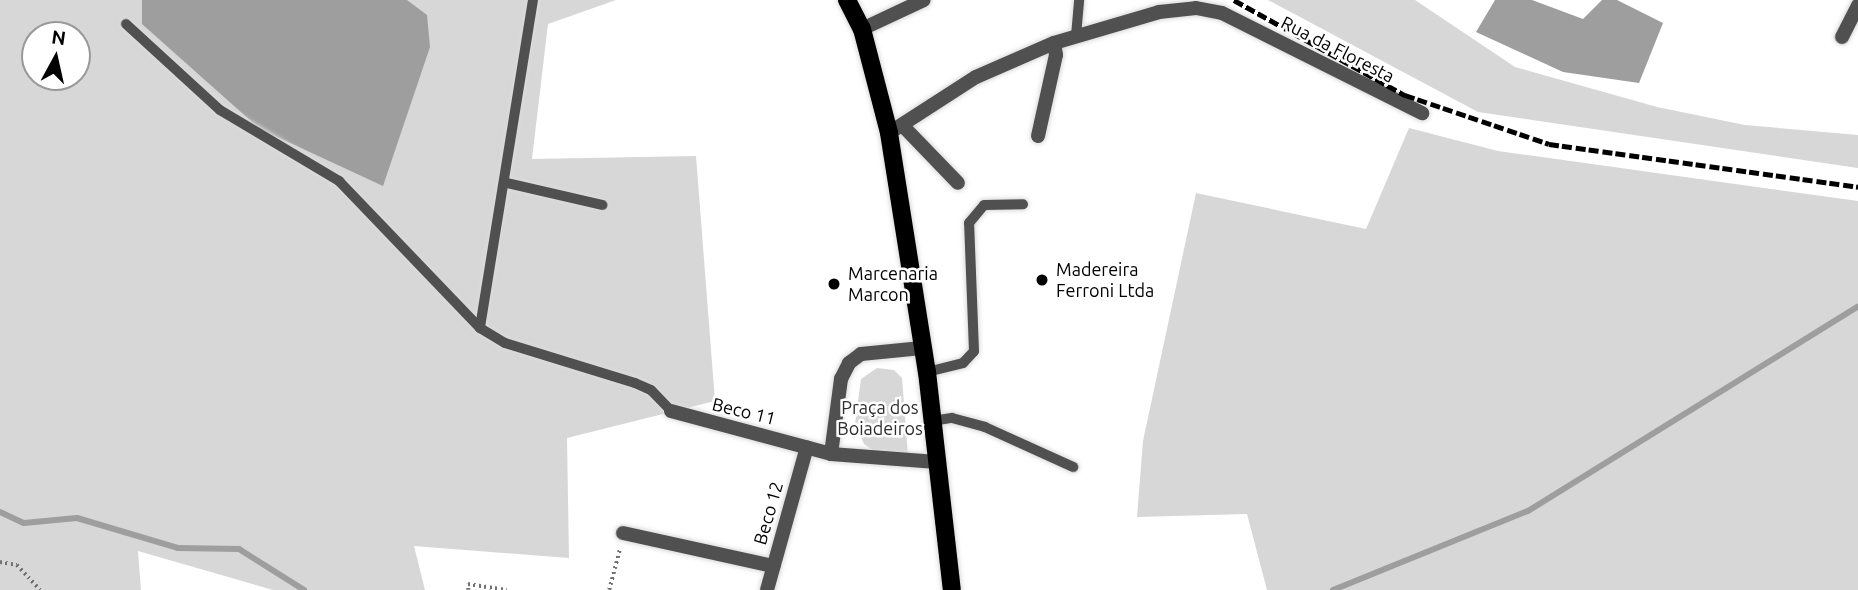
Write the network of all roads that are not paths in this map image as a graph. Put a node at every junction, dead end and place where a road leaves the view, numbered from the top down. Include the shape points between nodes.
1 (533, 0) edge
2 (847, 0) edge
3 (924, 0) edge
4 (1079, 0) edge
5 (1858, 5) edge
6 (126, 24) dead end
7 (862, 29) junction
8 (1076, 36) junction
9 (1842, 37) dead end
10 (1054, 43) junction
11 (1422, 113) dead end
12 (896, 130) junction
13 (1038, 136) dead end
14 (507, 183) junction
15 (958, 183) dead end
16 (1023, 204) dead end
17 (602, 205) dead end
18 (480, 328) junction
19 (922, 348) junction
20 (927, 372) junction
21 (671, 411) joint
22 (932, 421) junction
23 (807, 447) junction
24 (831, 454) junction
25 (937, 462) junction
26 (1073, 467) dead end
27 (623, 533) road end
28 (773, 566) junction
29 (767, 590) edge
30 (952, 590) edge

1 - 14 lane
2 - 7 main road
3 - 7 street
4 - 8 lane
5 - 9 street
6 - 18 lane via 220,110 339,181
7 - 12 main road
8 - 10 street, Rua da Floresta
8 - 11 street, Rua da Floresta via 1159,12 1196,8 1223,13
10 - 12 street, Rua da Floresta via 976,77
10 - 13 street via 1055,65
12 - 15 street
12 - 19 main road
14 - 17 lane
14 - 18 lane
16 - 20 lane via 984,205 969,223 974,351 963,363
18 - 21 lane via 505,343 643,386
19 - 20 main road
19 - 24 street via 861,354 849,363 841,379
20 - 22 main road
21 - 23 street, Beco 11
22 - 25 main road
22 - 26 lane via 952,418 985,427
23 - 24 street, Beco 11
23 - 28 street, Beco 12
24 - 25 street, Beco 11
25 - 30 main road
27 - 28 street
28 - 29 street, Beco 12

